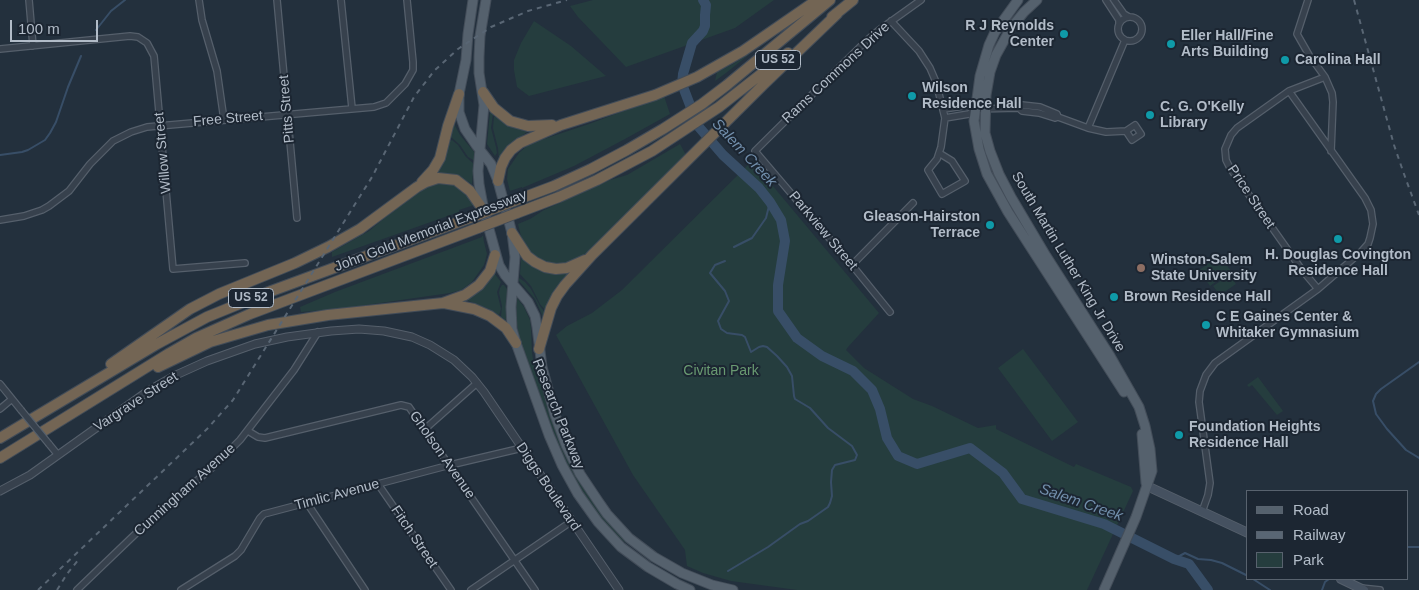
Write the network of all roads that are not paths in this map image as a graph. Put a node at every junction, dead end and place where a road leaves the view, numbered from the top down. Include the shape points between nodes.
1 (29, 0) edge
2 (199, 0) edge
3 (277, 0) edge
4 (341, 0) edge
5 (407, 0) edge
6 (473, 0) edge
7 (486, 0) edge
8 (817, 0) edge
9 (830, 0) edge
10 (853, 0) edge
11 (921, 0) edge
12 (1018, 0) edge
13 (1036, 0) edge
14 (1106, 0) edge
15 (1114, 0) edge
16 (1308, 0) edge
17 (837, 14) junction
18 (1131, 18) junction
19 (891, 21) junction
20 (1119, 24) junction
21 (1125, 40) junction
22 (33, 46) junction
23 (0, 49) edge
24 (1325, 77) junction
25 (1289, 91) junction
26 (483, 92) junction
27 (458, 94) junction
28 (352, 108) junction
29 (944, 108) junction
30 (980, 109) junction
31 (287, 115) junction
32 (945, 118) junction
33 (224, 120) junction
34 (160, 125) junction
35 (561, 125) junction
36 (1088, 128) junction
37 (1126, 131) dead end
38 (755, 150) joint
39 (480, 151) junction
40 (1331, 151) junction
41 (939, 153) junction
42 (498, 181) junction
43 (417, 187) junction
44 (913, 203) dead end
45 (479, 213) junction
46 (297, 218) dead end
47 (0, 220) edge
48 (512, 234) junction
49 (495, 255) junction
50 (592, 255) junction
51 (244, 263) dead end
52 (852, 265) junction
53 (513, 284) junction
54 (1318, 289) junction
55 (443, 303) junction
56 (890, 312) dead end
57 (318, 332) junction
58 (516, 343) junction
59 (539, 349) junction
60 (0, 384) edge
61 (478, 384) junction
62 (110, 391) junction
63 (12, 399) junction
64 (0, 409) edge
65 (42, 412) junction
66 (248, 430) junction
67 (425, 430) junction
68 (0, 438) edge
69 (522, 448) junction
70 (58, 455) junction
71 (0, 458) edge
72 (450, 465) junction
73 (378, 484) junction
74 (1147, 486) junction
75 (0, 491) edge
76 (307, 503) junction
77 (1202, 512) junction
78 (572, 521) junction
79 (1246, 532) edge
80 (515, 560) junction
81 (1344, 580) edge
82 (711, 588) edge
83 (1362, 589) edge
84 (77, 590) edge
85 (181, 590) edge
86 (365, 590) edge
87 (451, 590) edge
88 (471, 590) edge
89 (535, 590) edge
90 (619, 590) edge
91 (690, 590) edge
92 (733, 590) edge
93 (1104, 590) edge
94 (1380, 590) edge

1 - 22 street
2 - 33 street via 217,71
3 - 31 street, Pitts Street
4 - 28 street
5 - 28 street, Free Street via 414,62 410,77 391,100 374,107
6 - 27 main road, Research Parkway via 466,60
7 - 26 main road, Research Parkway via 479,57
8 - 35 highway via 712,70 641,100
9 - 45 highway, John Gold Memorial Expressway / US 52, bridge via 715,95 676,122 598,166
10 - 17 highway, John Gold Memorial Expressway / US 52
11 - 19 street, Rams Commons Drive
12 - 30 main road, South Martin Luther King Jr Drive via 989,45 980,76
13 - 30 main road, South Martin Luther King Jr Drive via 1002,42
14 - 20 street
15 - 18 street
16 - 24 street via 1297,34
17 - 50 highway
17 - 62 highway, John Gold Memorial Expressway / US 52, bridge via 680,134 596,180 231,322 179,347
18 - 20 street
18 - 21 street via 1139,22 1140,33 1134,40
19 - 29 street via 930,68
19 - 38 street, Rams Commons Drive via 865,42
20 - 21 street via 1119,33
21 - 36 street
22 - 23 street
22 - 34 street, Willow Street via 138,37 150,46 154,56
24 - 25 street, Price Street
24 - 40 street via 1333,102
25 - 40 street
25 - 54 street, Price Street via 1231,135 1225,149 1227,164
26 - 35 highway via 504,118 528,126
26 - 39 main road, Research Parkway
27 - 39 main road, Research Parkway via 462,124
27 - 43 highway via 440,158
28 - 31 street, Free Street
29 - 30 street via 970,106
29 - 32 street
30 - 32 street
30 - 36 street via 1019,108 1022,105 1040,107
30 - 74 main road, South Martin Luther King Jr Drive via 999,174 1139,407 1150,449 1152,471
31 - 33 street, Free Street
31 - 46 street, Pitts Street
32 - 41 street
33 - 34 street, Free Street
34 - 47 street, Free Street via 147,126 113,142 69,191 50,206 24,216
34 - 51 street, Willow Street via 173,269
35 - 42 highway via 515,146 503,162
36 - 37 street via 1106,132
38 - 52 street, Parkview Street
39 - 42 main road, Research Parkway
39 - 45 main road, Research Parkway
40 - 54 street via 1365,198 1373,224 1368,244
41 - 41 street via 928,170 942,194 965,181 952,161
42 - 48 main road, Research Parkway
43 - 45 highway via 438,178 456,180 470,191
43 - 65 highway via 360,229 328,247 219,294 190,310
44 - 52 street
45 - 49 main road, Research Parkway
45 - 65 highway, John Gold Memorial Expressway / US 52 via 216,313 156,344
48 - 50 highway via 527,256 545,267 567,268
48 - 53 main road, Research Parkway
49 - 53 main road, Research Parkway
49 - 55 highway via 490,271 479,285 465,295
50 - 59 highway via 557,296
52 - 56 street, Parkview Street
53 - 58 main road, Research Parkway via 511,322
53 - 59 main road, Research Parkway via 533,311
54 - 77 street via 1215,363 1206,375 1199,402 1210,483
55 - 58 highway via 490,316 506,328
55 - 62 highway via 307,318 247,330 194,349
57 - 61 street, Vargrave Street via 373,330 412,337 447,355
57 - 66 street, Cunningham Avenue via 294,370
57 - 70 street, Vargrave Street via 255,344 191,368 148,391
58 - 91 main road, Research Parkway via 555,450 588,508 634,557
59 - 82 main road, Research Parkway via 560,430 598,501 641,548
60 - 63 street
61 - 67 street
61 - 69 street, Diggs Boulevard
62 - 71 highway, John Gold Memorial Expressway / US 52
63 - 64 street
63 - 70 street, bridge
65 - 68 highway, John Gold Memorial Expressway / US 52
66 - 67 street, Gholson Avenue via 265,438 401,406 409,407
66 - 84 street, Cunningham Avenue via 223,457 151,519
67 - 72 street, Gholson Avenue
69 - 72 street, Timlic Avenue
69 - 78 street, Diggs Boulevard
70 - 75 street, Vargrave Street
72 - 73 street, Timlic Avenue
72 - 80 street, Gholson Avenue
73 - 76 street, Timlic Avenue
73 - 87 street, Fitch Street
74 - 77 main road
74 - 93 main road, South Martin Luther King Jr Drive
76 - 85 street, Timlic Avenue via 264,514 235,556
76 - 86 street
77 - 79 main road
78 - 80 street
78 - 90 street, Diggs Boulevard
80 - 88 street
80 - 89 street, Gholson Avenue
81 - 83 main road
82 - 92 main road, Research Parkway
83 - 94 street

